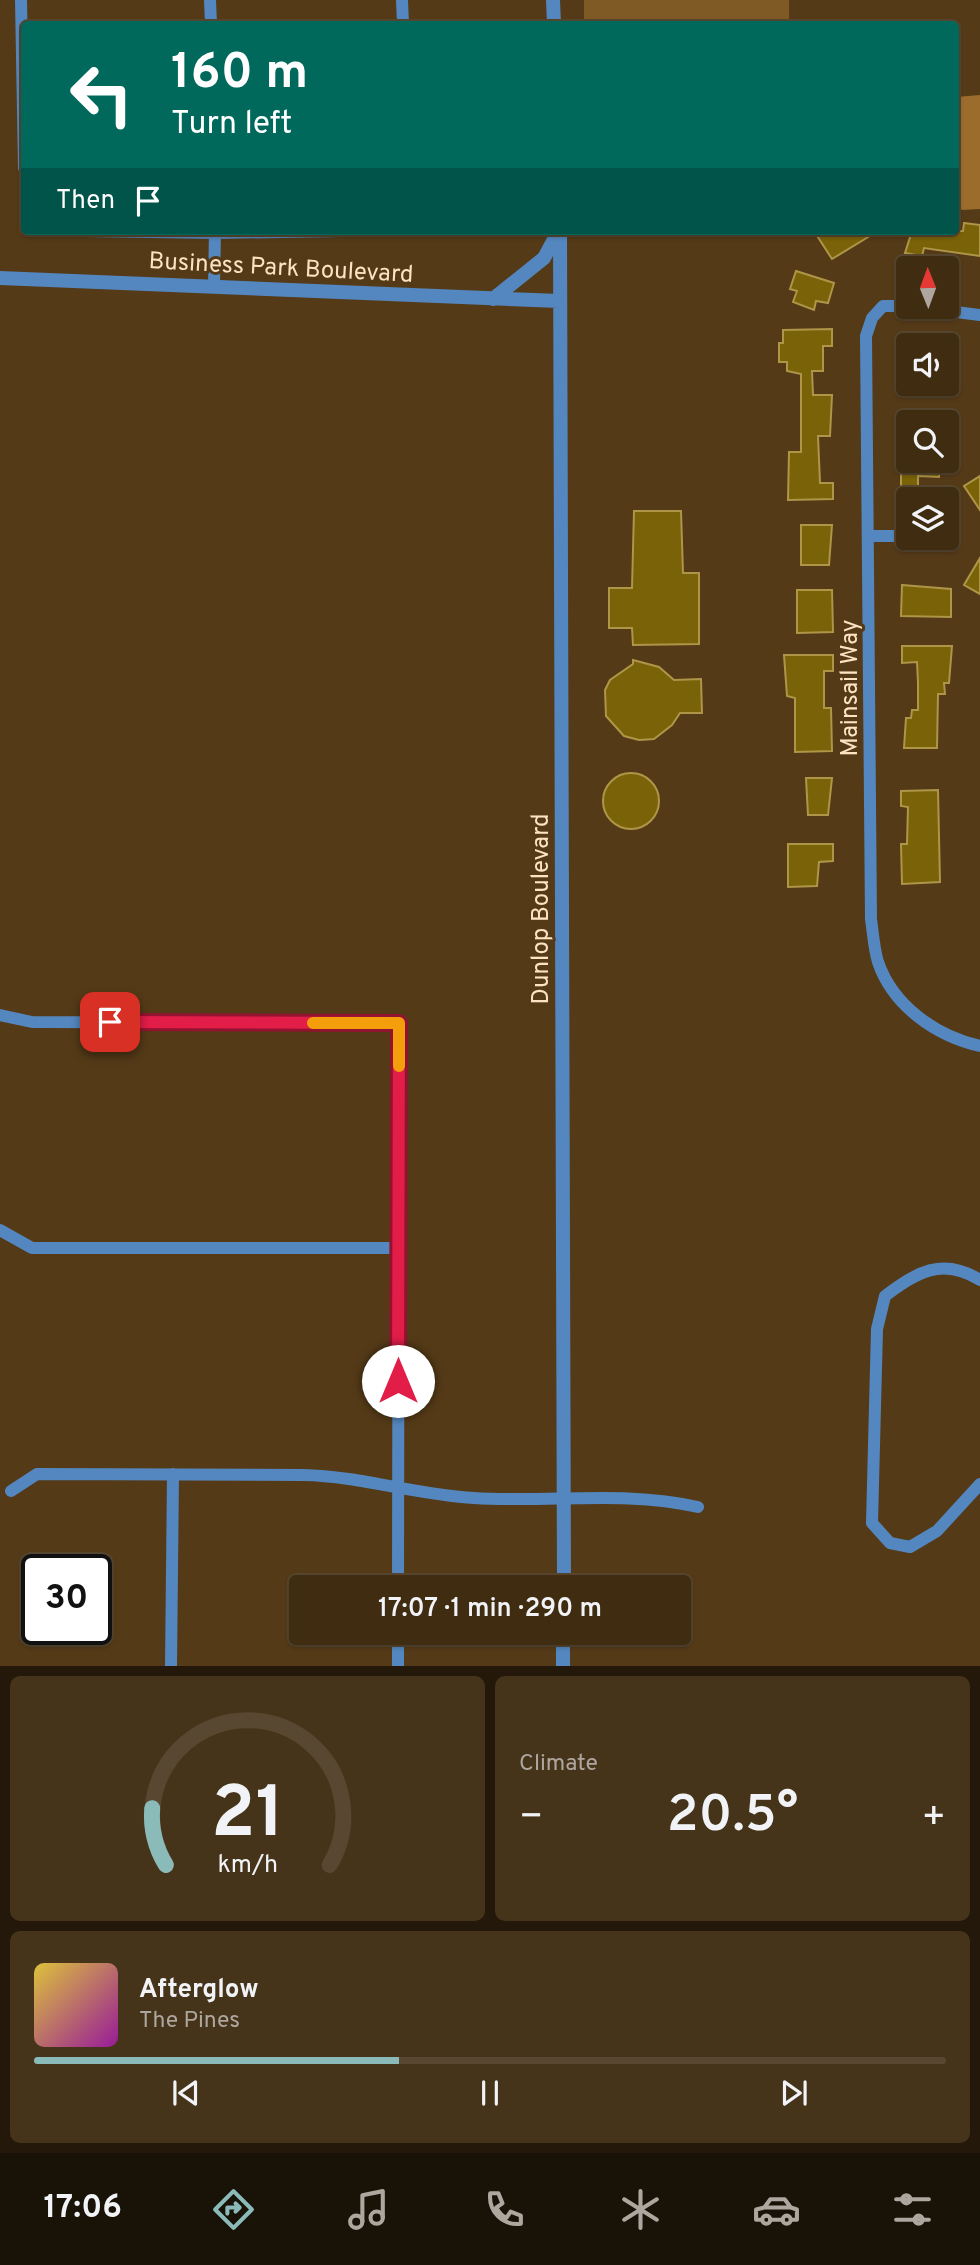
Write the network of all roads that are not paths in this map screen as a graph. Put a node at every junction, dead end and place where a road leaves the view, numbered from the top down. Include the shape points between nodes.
1 (21, 0) edge
2 (210, 0) edge
3 (402, 0) edge
4 (553, 0) edge
5 (21, 21) edge
6 (211, 21) edge
7 (403, 21) edge
8 (554, 21) edge
9 (215, 235) edge
10 (557, 235) edge
11 (559, 235) edge
12 (0, 278) edge
13 (214, 286) junction
14 (493, 299) junction
15 (559, 301) junction
16 (896, 306) edge
17 (959, 312) edge
18 (980, 315) edge
19 (869, 536) junction
20 (896, 536) edge
21 (0, 1014) edge
22 (980, 1046) edge
23 (0, 1230) edge
24 (398, 1248) junction
25 (980, 1280) edge
26 (173, 1474) junction
27 (980, 1484) edge
28 (398, 1486) junction
29 (11, 1491) dead end
30 (564, 1498) junction
31 (698, 1507) dead end
32 (398, 1575) edge
33 (564, 1575) edge
34 (398, 1645) edge
35 (564, 1645) edge
36 (171, 1666) edge
37 (398, 1666) edge
38 (563, 1666) edge

1 - 5 street
2 - 6 street
3 - 7 street
4 - 8 street
9 - 13 street
10 - 14 street via 544,258
11 - 15 street, Dunlop Boulevard
12 - 13 street, Business Park Boulevard
13 - 14 street, Business Park Boulevard
14 - 15 street, Business Park Boulevard
15 - 30 street, Dunlop Boulevard
16 - 19 street, Mainsail Way via 883,306 872,318 866,336
17 - 18 street, Mainsail Way
19 - 20 street
19 - 22 street, Mainsail Way via 871,919 878,963 903,1005 933,1028
21 - 24 street via 32,1022 399,1023
23 - 24 street via 32,1248
24 - 28 street
25 - 27 street via 943,1269 918,1272 885,1296 877,1329 872,1523 890,1543 910,1547 937,1531
26 - 28 street via 333,1475
26 - 29 street via 37,1474
26 - 36 street
28 - 30 street via 473,1498
28 - 32 street
30 - 31 street via 660,1498
30 - 33 street, Dunlop Boulevard
34 - 37 street
35 - 38 street

